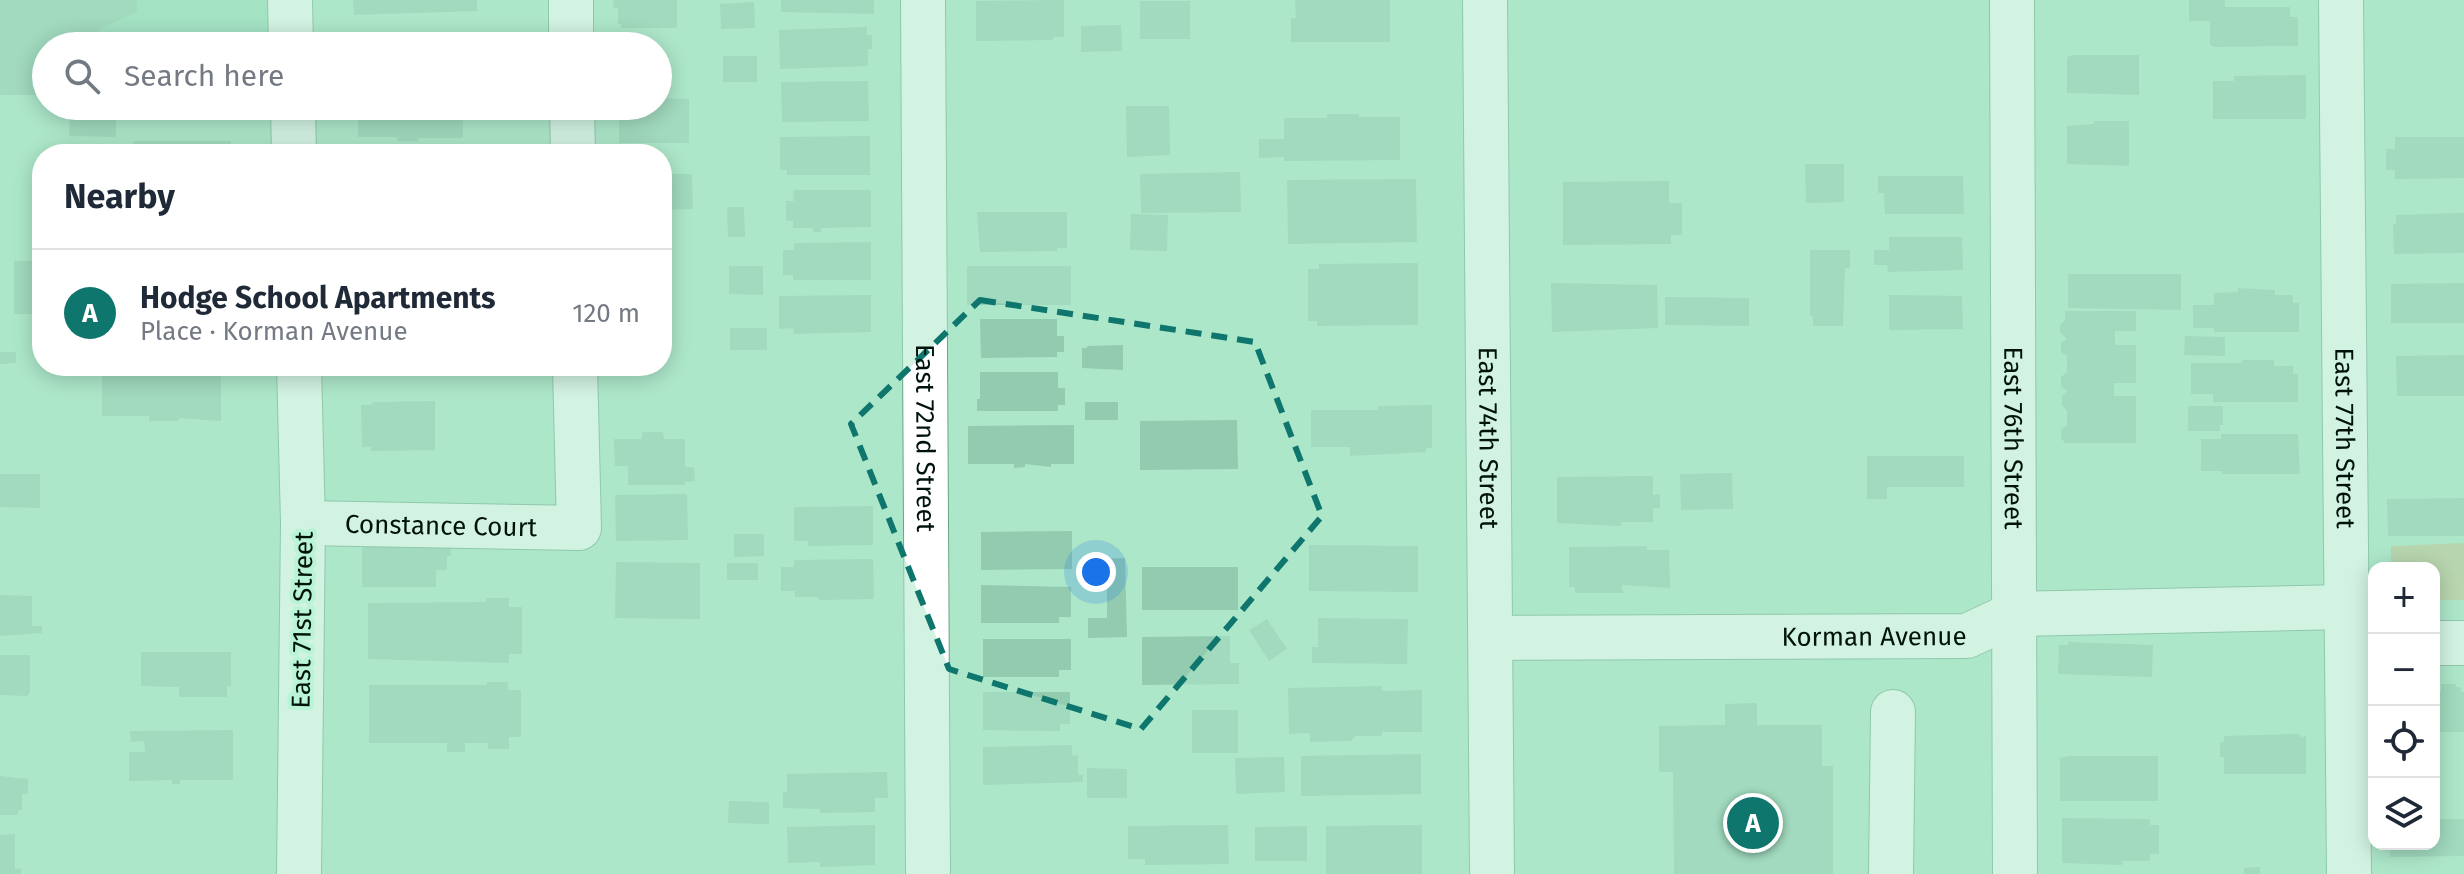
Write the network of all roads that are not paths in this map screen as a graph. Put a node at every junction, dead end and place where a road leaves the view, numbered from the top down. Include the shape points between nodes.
1 (290, 0) edge
2 (571, 0) edge
3 (923, 0) edge
4 (1485, 0) edge
5 (2012, 0) edge
6 (2341, 0) edge
7 (291, 32) edge
8 (571, 32) edge
9 (293, 120) edge
10 (572, 120) edge
11 (294, 144) edge
12 (573, 144) edge
13 (299, 376) edge
14 (575, 376) edge
15 (303, 523) junction
16 (2014, 614) junction
17 (2356, 631) edge
18 (1492, 638) junction
19 (2440, 643) edge
20 (2464, 643) edge
21 (1893, 712) dead end
22 (299, 874) edge
23 (928, 874) edge
24 (1492, 874) edge
25 (1891, 874) edge
26 (2015, 874) edge
27 (2349, 874) edge

1 - 7 street
2 - 8 street
3 - 23 street, East 72nd Street
4 - 18 street, East 74th Street
5 - 16 street, East 76th Street
6 - 17 street, East 77th Street
9 - 11 street
10 - 12 street
13 - 15 street, East 71st Street
14 - 15 street, Constance Court via 579,528
15 - 22 street, East 71st Street
16 - 17 street, Korman Avenue
16 - 18 street, Korman Avenue via 1967,636
16 - 26 street, East 76th Street
17 - 27 street, East 77th Street
18 - 24 street, East 74th Street
19 - 20 street
21 - 25 street

